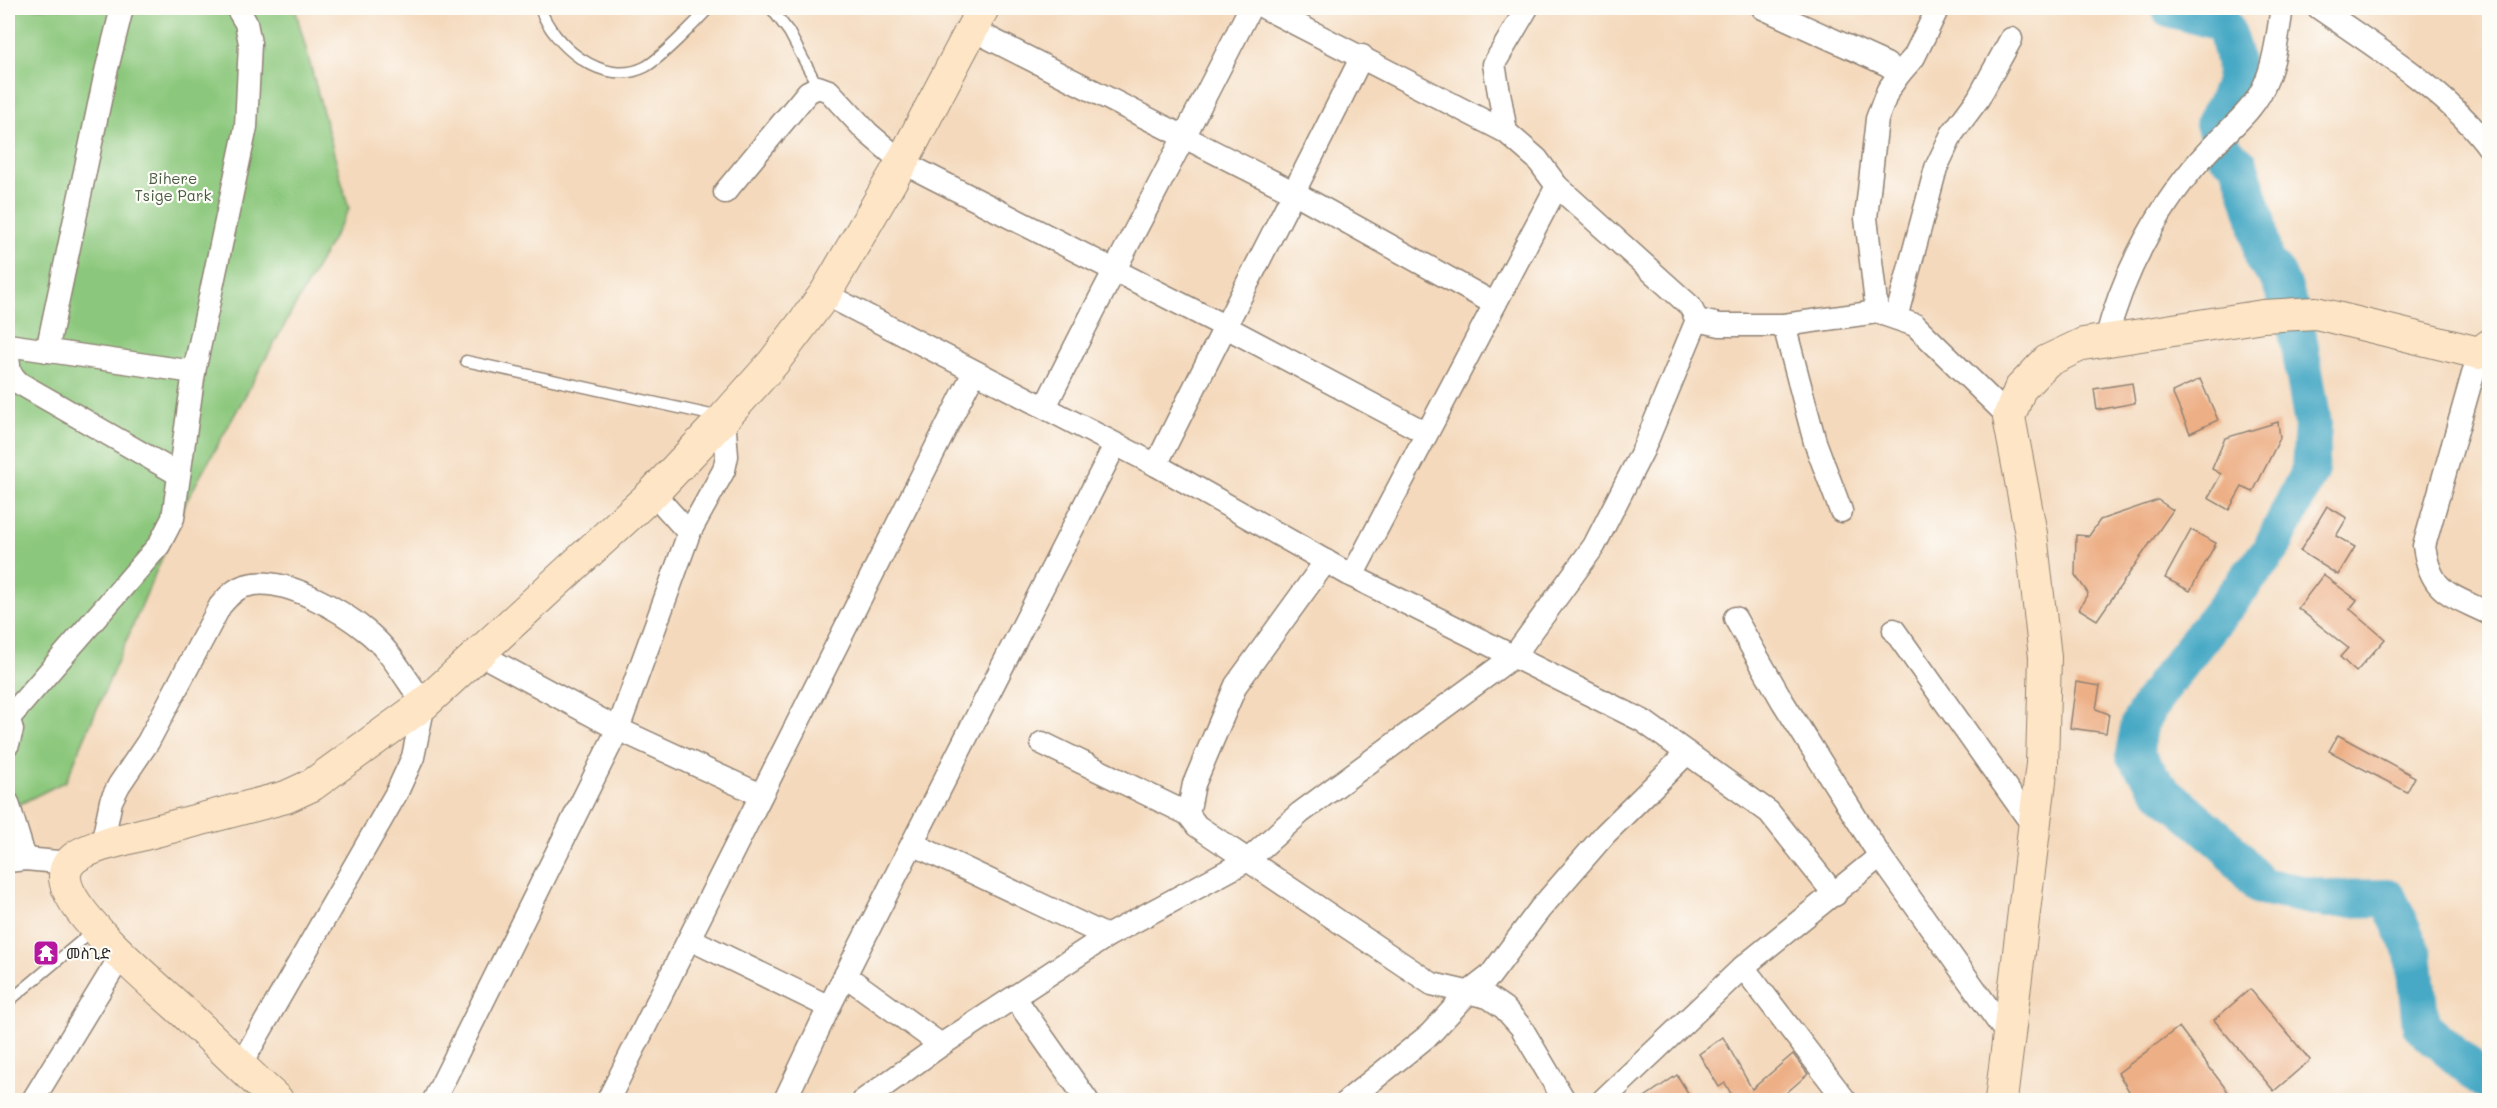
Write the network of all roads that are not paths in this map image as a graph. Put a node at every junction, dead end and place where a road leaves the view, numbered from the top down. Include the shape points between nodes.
1 (122, 8) edge
2 (237, 8) edge
3 (540, 8) edge
4 (709, 8) edge
5 (771, 8) edge
6 (1250, 8) edge
7 (1265, 8) edge
8 (1527, 8) edge
9 (1762, 8) edge
10 (1938, 8) edge
11 (2282, 8) edge
12 (2319, 8) edge
13 (978, 19) edge
14 (2011, 39) dead end
15 (1362, 56) junction
16 (1900, 73) junction
17 (818, 87) junction
18 (1506, 132) junction
19 (1186, 137) junction
20 (2490, 149) edge
21 (902, 162) junction
22 (1557, 186) junction
23 (725, 192) dead end
24 (1295, 193) junction
25 (1113, 269) junction
26 (825, 294) junction
27 (1495, 304) junction
28 (1886, 315) junction
29 (1697, 320) junction
30 (1784, 325) junction
31 (1224, 326) junction
32 (2106, 340) junction
33 (8, 345) edge
34 (2487, 347) edge
35 (47, 351) junction
36 (8, 357) edge
37 (466, 361) dead end
38 (194, 372) junction
39 (974, 372) junction
40 (1045, 407) junction
41 (2009, 417) junction
42 (724, 418) junction
43 (1426, 433) junction
44 (1115, 445) junction
45 (1156, 465) junction
46 (178, 474) junction
47 (653, 493) junction
48 (1841, 511) dead end
49 (690, 533) junction
50 (1326, 561) junction
51 (1352, 576) junction
52 (2490, 614) edge
53 (1735, 618) dead end
54 (1894, 630) dead end
55 (478, 653) junction
56 (1514, 656) junction
57 (424, 704) junction
58 (8, 717) edge
59 (618, 729) junction
60 (1042, 743) dead end
61 (8, 744) edge
62 (1687, 753) junction
63 (761, 795) junction
64 (8, 803) edge
65 (1188, 814) junction
66 (2034, 827) junction
67 (913, 844) junction
68 (102, 845) junction
69 (1880, 856) junction
70 (16, 860) edge
71 (1248, 860) junction
72 (69, 863) junction
73 (1835, 895) junction
74 (96, 928) junction
75 (1107, 936) junction
76 (690, 939) junction
77 (122, 954) junction
78 (1743, 967) junction
79 (846, 976) junction
80 (1468, 993) junction
81 (1015, 999) junction
82 (8, 1002) edge
83 (829, 1007) junction
84 (2009, 1037) junction
85 (941, 1045) junction
86 (240, 1066) junction
87 (1564, 1100) edge
88 (33, 1101) edge
89 (276, 1101) edge
90 (434, 1101) edge
91 (608, 1101) edge
92 (785, 1101) edge
93 (864, 1101) edge
94 (1087, 1101) edge
95 (1348, 1101) edge
96 (1603, 1101) edge
97 (1845, 1101) edge
98 (2001, 1101) edge

1 - 35 street
2 - 38 street via 246,23 250,43 246,127
3 - 4 lane via 552,33 579,58 600,69 623,73 645,67
5 - 17 lane via 789,32
6 - 19 street
7 - 15 street
8 - 18 street via 1494,64
9 - 16 street
10 - 16 street via 1914,57
11 - 32 street via 2268,79 2233,130 2210,150 2158,218 2126,280
12 - 20 street via 2417,78 2479,134
13 - 19 street
13 - 21 main road
14 - 28 street via 1978,99 1952,134 1936,168
15 - 18 street
15 - 24 street
16 - 28 street via 1888,90 1877,119 1866,218
17 - 21 street via 829,91
17 - 23 street via 808,92
18 - 22 street via 1537,159
19 - 24 street
19 - 25 street
21 - 25 street
21 - 26 main road
22 - 27 street
22 - 29 street via 1690,306
24 - 27 street
24 - 31 street
25 - 31 street
25 - 40 street
26 - 39 street
26 - 42 main road
27 - 43 street
28 - 30 street
28 - 41 street via 1915,325
29 - 30 street via 1720,325
29 - 56 street via 1643,450 1594,546
30 - 48 street via 1815,442
31 - 43 street
31 - 45 street
32 - 34 main road via 2263,316 2316,314
32 - 41 main road via 2083,344 2047,362 2020,389
33 - 35 street
34 - 52 street via 2424,546 2428,569 2438,587
35 - 38 street
36 - 46 street via 10,373 19,383
37 - 42 lane
38 - 46 street
39 - 40 street
39 - 63 street
40 - 44 street
41 - 66 main road via 2031,534 2045,657 2042,765
42 - 47 main road
42 - 49 street via 724,470
43 - 51 street
44 - 45 street
44 - 67 street
45 - 50 street
46 - 58 street via 173,518 159,545
47 - 49 street
47 - 55 main road
49 - 59 street
50 - 51 street
50 - 65 street via 1236,685 1194,784
51 - 56 street
53 - 69 street
54 - 66 street
55 - 57 main road
55 - 59 street
56 - 62 street via 1643,721
56 - 71 street via 1300,813
57 - 68 main road via 312,785 286,797
57 - 68 street via 371,635 328,605 279,587 244,586 231,593 216,612 148,742 119,785 111,801
57 - 86 street via 413,757 397,792
58 - 61 street via 12,730
59 - 63 street
59 - 90 street
60 - 65 street
62 - 73 street via 1769,812
62 - 80 street via 1605,834 1540,909 1490,976
63 - 76 street
64 - 70 street
65 - 71 street via 1197,826
66 - 84 main road
67 - 75 street
67 - 79 street
68 - 72 main road via 78,854
69 - 73 street
69 - 84 street
70 - 72 street
71 - 75 street
71 - 80 street via 1432,984
72 - 74 main road via 64,876 68,889
73 - 78 street
74 - 77 main road
74 - 82 lane
75 - 81 street
76 - 83 street
76 - 91 street
77 - 86 main road
77 - 88 street
78 - 96 street
78 - 97 street
79 - 83 street
79 - 85 street
80 - 87 street via 1488,997 1504,1008 1521,1027
80 - 95 street via 1430,1034
81 - 85 street
81 - 94 street
83 - 92 street
84 - 98 main road
85 - 93 street
86 - 89 main road

